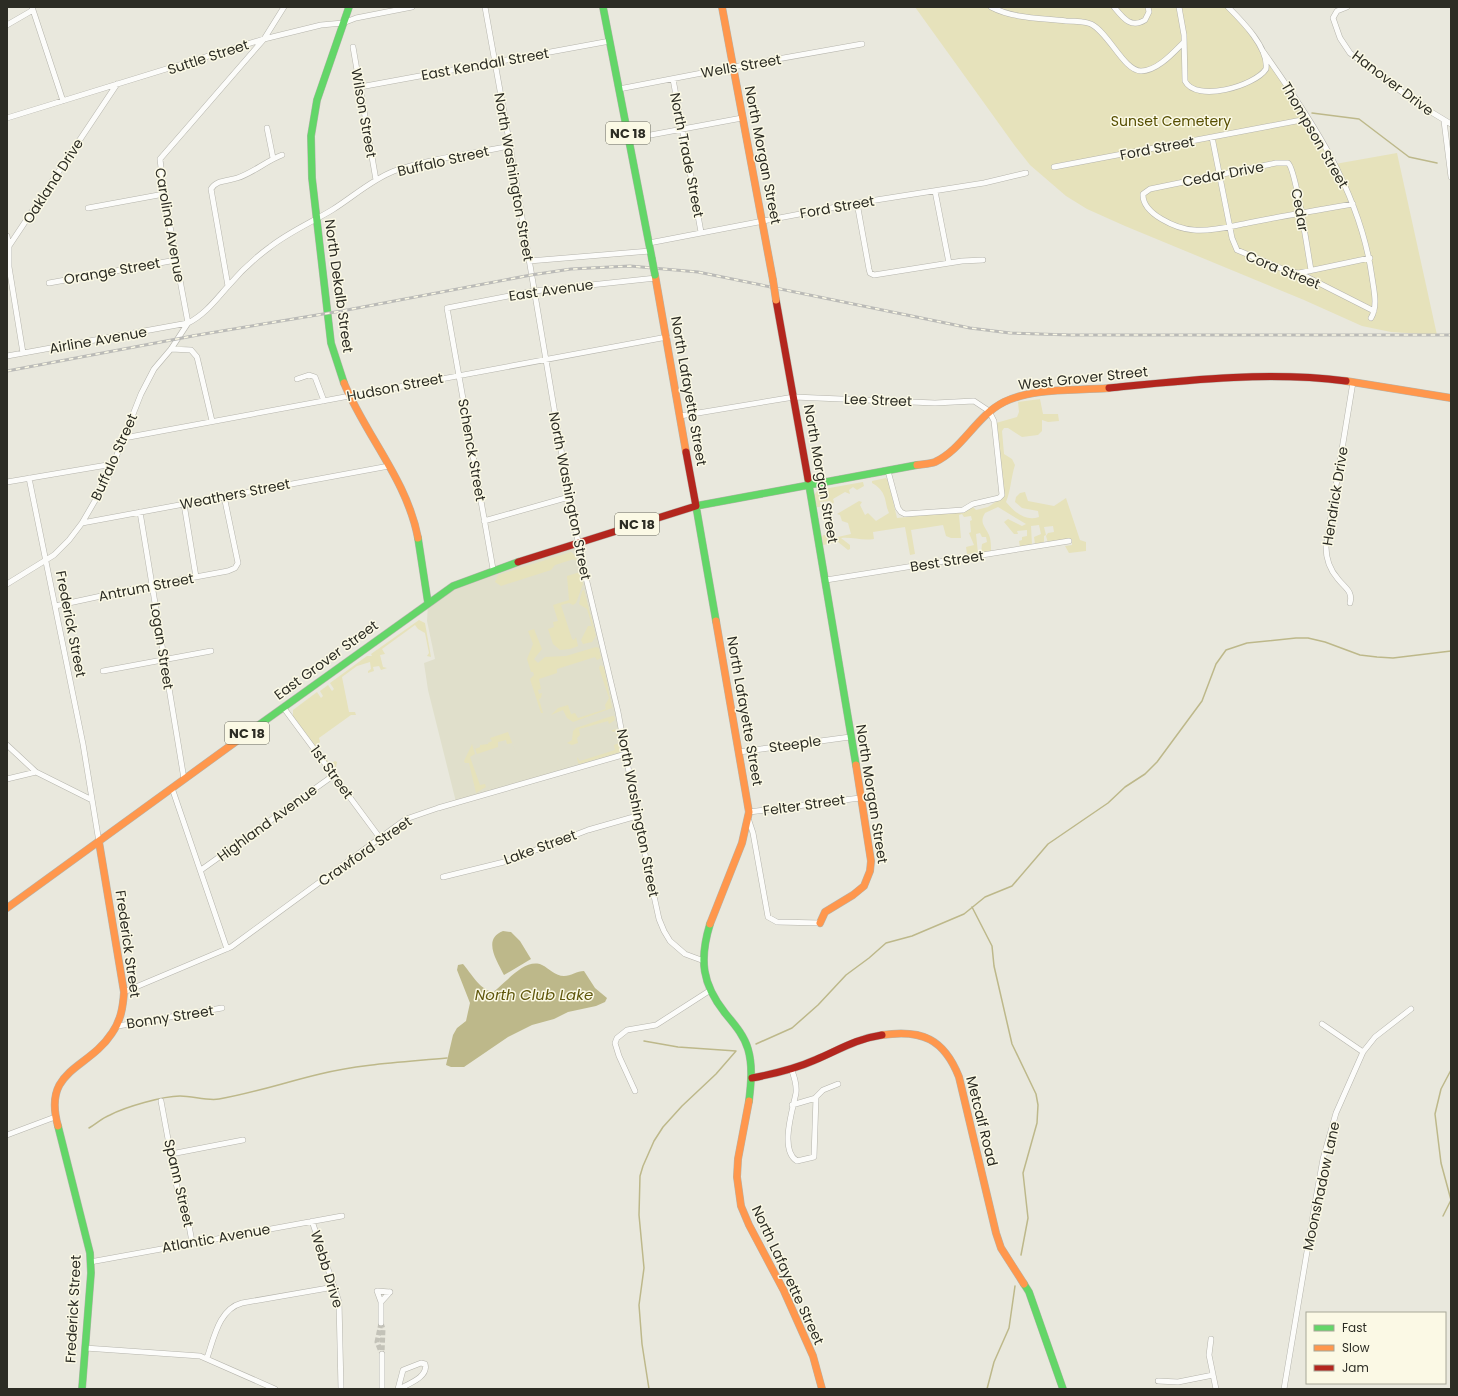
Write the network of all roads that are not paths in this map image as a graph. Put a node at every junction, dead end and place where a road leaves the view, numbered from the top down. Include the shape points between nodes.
1 (284, 7) edge
2 (349, 7) edge
3 (412, 7) edge
4 (485, 7) edge
5 (603, 7) edge
6 (722, 7) edge
7 (991, 7) edge
8 (1114, 7) edge
9 (1148, 7) edge
10 (1179, 7) edge
11 (1228, 7) edge
12 (1347, 7) edge
13 (32, 8) edge
14 (343, 23) junction
15 (7, 25) edge
16 (264, 39) junction
17 (610, 41) junction
18 (1183, 43) junction
19 (862, 44) dead end
20 (353, 47) dead end
21 (1262, 50) junction
22 (494, 63) junction
23 (734, 66) junction
24 (673, 79) junction
25 (117, 84) junction
26 (360, 87) junction
27 (619, 89) junction
28 (63, 101) junction
29 (7, 118) edge
30 (742, 118) junction
31 (1307, 119) junction
32 (1444, 121) junction
33 (1451, 124) edge
34 (267, 128) dead end
35 (682, 129) junction
36 (1212, 137) junction
37 (629, 139) junction
38 (510, 146) junction
39 (282, 155) dead end
40 (273, 158) junction
41 (1276, 163) joint
42 (1054, 167) dead end
43 (1026, 173) dead end
44 (1220, 174) junction
45 (1451, 177) edge
46 (376, 180) junction
47 (935, 191) junction
48 (164, 194) junction
49 (857, 203) junction
50 (1353, 204) junction
51 (88, 208) dead end
52 (1300, 213) junction
53 (316, 218) junction
54 (762, 220) junction
55 (1230, 226) junction
56 (701, 232) junction
57 (7, 236) edge
58 (648, 243) junction
59 (9, 246) junction
60 (650, 251) junction
61 (1370, 258) junction
62 (176, 260) junction
63 (984, 260) dead end
64 (529, 261) junction
65 (949, 263) junction
66 (1311, 270) junction
67 (1299, 273) junction
68 (655, 276) junction
69 (49, 283) dead end
70 (228, 286) junction
71 (534, 291) junction
72 (447, 308) joint
73 (1374, 311) junction
74 (1371, 318) dead end
75 (188, 323) junction
76 (667, 336) junction
77 (171, 349) junction
78 (23, 353) junction
79 (7, 356) edge
80 (544, 359) junction
81 (459, 375) junction
82 (297, 379) dead end
83 (1353, 382) junction
84 (348, 396) junction
85 (794, 397) junction
86 (1451, 398) edge
87 (324, 401) junction
88 (989, 411) junction
89 (680, 416) junction
90 (212, 421) junction
91 (124, 438) junction
92 (113, 464) junction
93 (389, 466) junction
94 (888, 471) junction
95 (29, 478) junction
96 (7, 482) edge
97 (809, 485) junction
98 (224, 496) junction
99 (569, 497) junction
100 (184, 504) junction
101 (696, 506) junction
102 (140, 512) junction
103 (484, 521) junction
104 (82, 523) junction
105 (1069, 541) dead end
106 (578, 543) junction
107 (46, 562) junction
108 (493, 569) junction
109 (196, 577) junction
110 (826, 580) junction
111 (7, 584) edge
112 (152, 585) junction
113 (428, 603) junction
114 (1350, 603) dead end
115 (55, 606) junction
116 (211, 651) dead end
117 (164, 659) junction
118 (102, 671) dead end
119 (283, 707) junction
120 (850, 737) junction
121 (7, 745) edge
122 (739, 752) junction
123 (626, 754) junction
124 (36, 772) junction
125 (334, 775) junction
126 (7, 779) edge
127 (184, 779) junction
128 (172, 788) junction
129 (860, 798) junction
130 (92, 800) junction
131 (749, 812) junction
132 (637, 816) junction
133 (749, 821) junction
134 (380, 838) junction
135 (99, 842) junction
136 (201, 870) junction
137 (443, 877) dead end
138 (7, 908) edge
139 (820, 924) joint
140 (227, 949) junction
141 (704, 961) junction
142 (709, 991) junction
143 (124, 992) junction
144 (222, 1008) dead end
145 (1412, 1009) dead end
146 (1322, 1024) dead end
147 (118, 1026) junction
148 (1363, 1052) junction
149 (791, 1068) junction
150 (752, 1078) junction
151 (838, 1084) dead end
152 (635, 1091) dead end
153 (816, 1098) junction
154 (161, 1101) dead end
155 (792, 1105) junction
156 (55, 1117) junction
157 (7, 1135) edge
158 (243, 1140) dead end
159 (171, 1154) junction
160 (342, 1216) dead end
161 (312, 1221) junction
162 (192, 1242) junction
163 (90, 1262) junction
164 (334, 1287) junction
165 (380, 1302) dead end
166 (381, 1323) tunnel mouth
167 (1211, 1338) dead end
168 (85, 1348) junction
169 (382, 1354) dead end
170 (207, 1358) junction
171 (1213, 1375) junction
172 (1158, 1382) dead end
173 (400, 1388) edge
174 (82, 1389) edge
175 (275, 1389) edge
176 (341, 1389) edge
177 (382, 1389) edge
178 (822, 1389) edge
179 (1063, 1389) edge
180 (1216, 1389) edge
181 (1284, 1389) edge

1 - 16 street, Carolina Avenue
2 - 14 street, North Dekalb Street
3 - 14 street, Suttle Street
4 - 22 street, North Washington Street
5 - 17 street, North Lafayette Street / NC 18
6 - 23 street, North Morgan Street
7 - 18 street via 1013,14 1088,23 1103,32 1129,66 1138,71 1158,65
8 - 9 street via 1128,22 1136,24 1146,20
10 - 18 street
11 - 21 street, Thompson Street via 1247,26
12 - 32 street, Hanover Drive via 1333,15 1336,30 1350,53
13 - 15 street
13 - 28 street
14 - 16 street, Suttle Street via 321,25
14 - 53 street, North Dekalb Street via 317,100 311,136 311,172
16 - 25 street, Suttle Street
16 - 48 street, Carolina Avenue via 162,154 159,164
17 - 22 street, East Kendall Street
17 - 27 street, North Lafayette Street / NC 18
18 - 21 street, Thompson Street via 1185,80 1191,88 1199,91 1234,87 1255,80 1266,69
19 - 23 street, Wells Street
20 - 26 street, Wilson Street
21 - 31 street, Thompson Street
22 - 26 street, East Kendall Street
22 - 38 street, North Washington Street
23 - 24 street, Wells Street
23 - 30 street, North Morgan Street
24 - 27 street, Wells Street
24 - 35 street, North Trade Street
25 - 28 street, Suttle Street
25 - 59 street, Oakland Drive
26 - 46 street, Wilson Street
27 - 37 street, North Lafayette Street / NC 18
28 - 29 street, Suttle Street
30 - 35 street
30 - 54 street, North Morgan Street
31 - 36 street, Ford Street
31 - 50 street, Thompson Street via 1339,171
32 - 33 street, Hanover Drive
32 - 45 street
34 - 40 street
35 - 37 street
35 - 56 street, North Trade Street
36 - 42 street, Ford Street
36 - 44 street, Cora Street
37 - 58 street, North Lafayette Street / NC 18
38 - 46 street, Buffalo Street via 421,164 395,171
38 - 64 street, North Washington Street
39 - 40 street
40 - 70 street via 253,172 217,183 211,188
41 - 44 street, Cedar Drive
41 - 52 street, Cedar via 1288,163 1292,167
43 - 47 street, Ford Street
44 - 55 street, Cora Street
44 - 55 street, Cedar Drive via 1144,191 1143,200 1153,213 1167,221 1194,230
46 - 53 street, Buffalo Street
47 - 49 street, Ford Street
47 - 65 street
48 - 51 street
48 - 62 street, Carolina Avenue
49 - 54 street, Ford Street
49 - 65 street via 870,273 882,275
50 - 52 street
50 - 61 street, Thompson Street
52 - 55 street
52 - 66 street, Cedar
53 - 70 street, Buffalo Street via 270,246
53 - 84 street, North Dekalb Street via 331,343
54 - 56 street, Ford Street
54 - 85 street, North Morgan Street, bridge
55 - 67 street, Cora Street via 1233,242 1240,252 1290,272
56 - 58 street, Ford Street
57 - 59 street
58 - 60 street, North Lafayette Street / NC 18
59 - 78 street via 9,267
60 - 64 street
60 - 68 street, North Lafayette Street / NC 18, bridge
61 - 66 street
61 - 73 street, Thompson Street
62 - 69 street, Orange Street
62 - 75 street, Carolina Avenue
63 - 65 street
64 - 71 street, North Washington Street
66 - 67 street
67 - 73 street, Cora Street
68 - 71 street, East Avenue
68 - 76 street, North Lafayette Street / NC 18
70 - 75 street, Buffalo Street via 195,320
71 - 72 street, East Avenue
71 - 80 street, North Washington Street
72 - 81 street, Schenck Street
73 - 74 street, Thompson Street
75 - 77 street
75 - 78 street, Airline Avenue
76 - 80 street, Hudson Street
76 - 89 street, North Lafayette Street / NC 18
77 - 90 street via 191,350 197,357
77 - 91 street, Buffalo Street via 154,369
78 - 79 street, Airline Avenue
80 - 81 street, Hudson Street
80 - 99 street, North Washington Street
81 - 84 street, Hudson Street
81 - 103 street, Schenck Street
82 - 87 street via 309,375 315,377
83 - 86 street, West Grover Street
83 - 88 street, West Grover Street via 1274,376 1163,383 1015,398
83 - 114 street, Hendrick Drive via 1326,547 1329,566 1349,590 1352,596
84 - 87 street, Hudson Street
84 - 93 street, North Dekalb Street
85 - 88 street, Lee Street via 935,403 974,401
85 - 89 street, Lee Street
85 - 97 street, North Morgan Street
87 - 90 street, Hudson Street
88 - 94 street, West Grover Street via 977,421 957,446 940,459
88 - 94 street via 996,428 1002,495 999,498 973,504 963,510 906,514 898,508
89 - 101 street, North Lafayette Street / NC 18
90 - 91 street, Hudson Street
91 - 92 street, Buffalo Street
92 - 95 street
92 - 104 street, Buffalo Street via 98,499
93 - 98 street, Weathers Street
93 - 113 street, North Dekalb Street via 412,516
94 - 97 street, West Grover Street
95 - 96 street
95 - 107 street, Frederick Street
97 - 101 street, West Grover Street
97 - 110 street, North Morgan Street
98 - 100 street, Weathers Street
98 - 109 street, Antrum Street via 237,567
99 - 103 street
99 - 106 street, North Washington Street
100 - 102 street, Weathers Street
100 - 109 street
101 - 106 street, East Grover Street / NC 18
101 - 122 street, North Lafayette Street
102 - 104 street, Weathers Street
102 - 112 street, Logan Street
103 - 108 street, Schenck Street
104 - 107 street, Buffalo Street via 62,548
105 - 110 street, Best Street
106 - 108 street, East Grover Street / NC 18
106 - 123 street, North Washington Street
107 - 111 street, Buffalo Street
107 - 115 street, Frederick Street
108 - 113 street, East Grover Street / NC 18 via 460,583
109 - 112 street, Antrum Street
110 - 120 street, North Morgan Street
112 - 115 street, Antrum Street
112 - 117 street, Logan Street
113 - 119 street, East Grover Street / NC 18
115 - 130 street, Frederick Street
116 - 117 street
117 - 118 street
117 - 127 street, Logan Street
119 - 125 street, 1st Street
119 - 127 street, East Grover Street / NC 18
120 - 122 street, Steeple
120 - 129 street, North Morgan Street
121 - 124 street
122 - 131 street, North Lafayette Street
123 - 132 street, North Washington Street
123 - 134 street, Crawford Street via 416,814
124 - 126 street
124 - 130 street
125 - 134 street, 1st Street
125 - 136 street, Highland Avenue
127 - 128 street, East Grover Street / NC 18
128 - 135 street, East Grover Street / NC 18
128 - 136 street
129 - 131 street, Felter Street
129 - 139 street, North Morgan Street via 871,861 870,879 859,891 825,912
130 - 135 street, Frederick Street
131 - 133 street, North Lafayette Street
132 - 137 street, Lake Street via 588,830 504,862
132 - 141 street, North Washington Street via 664,931 670,941 685,954
133 - 139 street via 768,917 777,922
133 - 141 street, North Lafayette Street via 712,920
134 - 140 street, Crawford Street
135 - 138 street, East Grover Street / NC 18
135 - 143 street, Frederick Street
136 - 140 street
140 - 143 street, Crawford Street
141 - 142 street, North Lafayette Street
142 - 150 street, North Lafayette Street via 745,1041
142 - 152 street via 656,1025 627,1030 617,1038 615,1043 619,1056
143 - 147 street, Frederick Street
144 - 147 street, Bonny Street
145 - 148 street, Moonshadow Lane via 1375,1037
146 - 148 street
147 - 156 street, Frederick Street via 102,1045 60,1082 54,1099
148 - 181 street, Moonshadow Lane via 1336,1113 1323,1159
149 - 150 street, Metcalf Road
149 - 155 street via 796,1087
149 - 179 street, Metcalf Road via 824,1057 851,1042 873,1036 915,1035 936,1042 945,1050 959,1077 1001,1248 1029,1292
150 - 178 street, North Lafayette Street via 738,1156 739,1196 750,1227 775,1271 811,1352
151 - 153 street via 823,1090
153 - 155 street
153 - 155 street via 815,1155 812,1159 797,1161 790,1152
154 - 159 street, Spann Street
156 - 157 street
156 - 163 street, Frederick Street via 86,1232
158 - 159 street
159 - 162 street, Spann Street via 178,1193 183,1192
160 - 161 street, Atlantic Avenue
161 - 162 street, Atlantic Avenue
161 - 164 street, Webb Drive
162 - 163 street, Atlantic Avenue
163 - 168 street, Frederick Street
164 - 170 street via 236,1305 227,1310
164 - 176 street, Webb Drive via 340,1310
165 - 166 street
167 - 171 street via 1209,1355
168 - 170 street
168 - 174 street, Frederick Street
169 - 177 street
170 - 175 street
171 - 172 street via 1178,1382
171 - 180 street
173 - 173 street via 425,1374 427,1369 424,1363 404,1370

